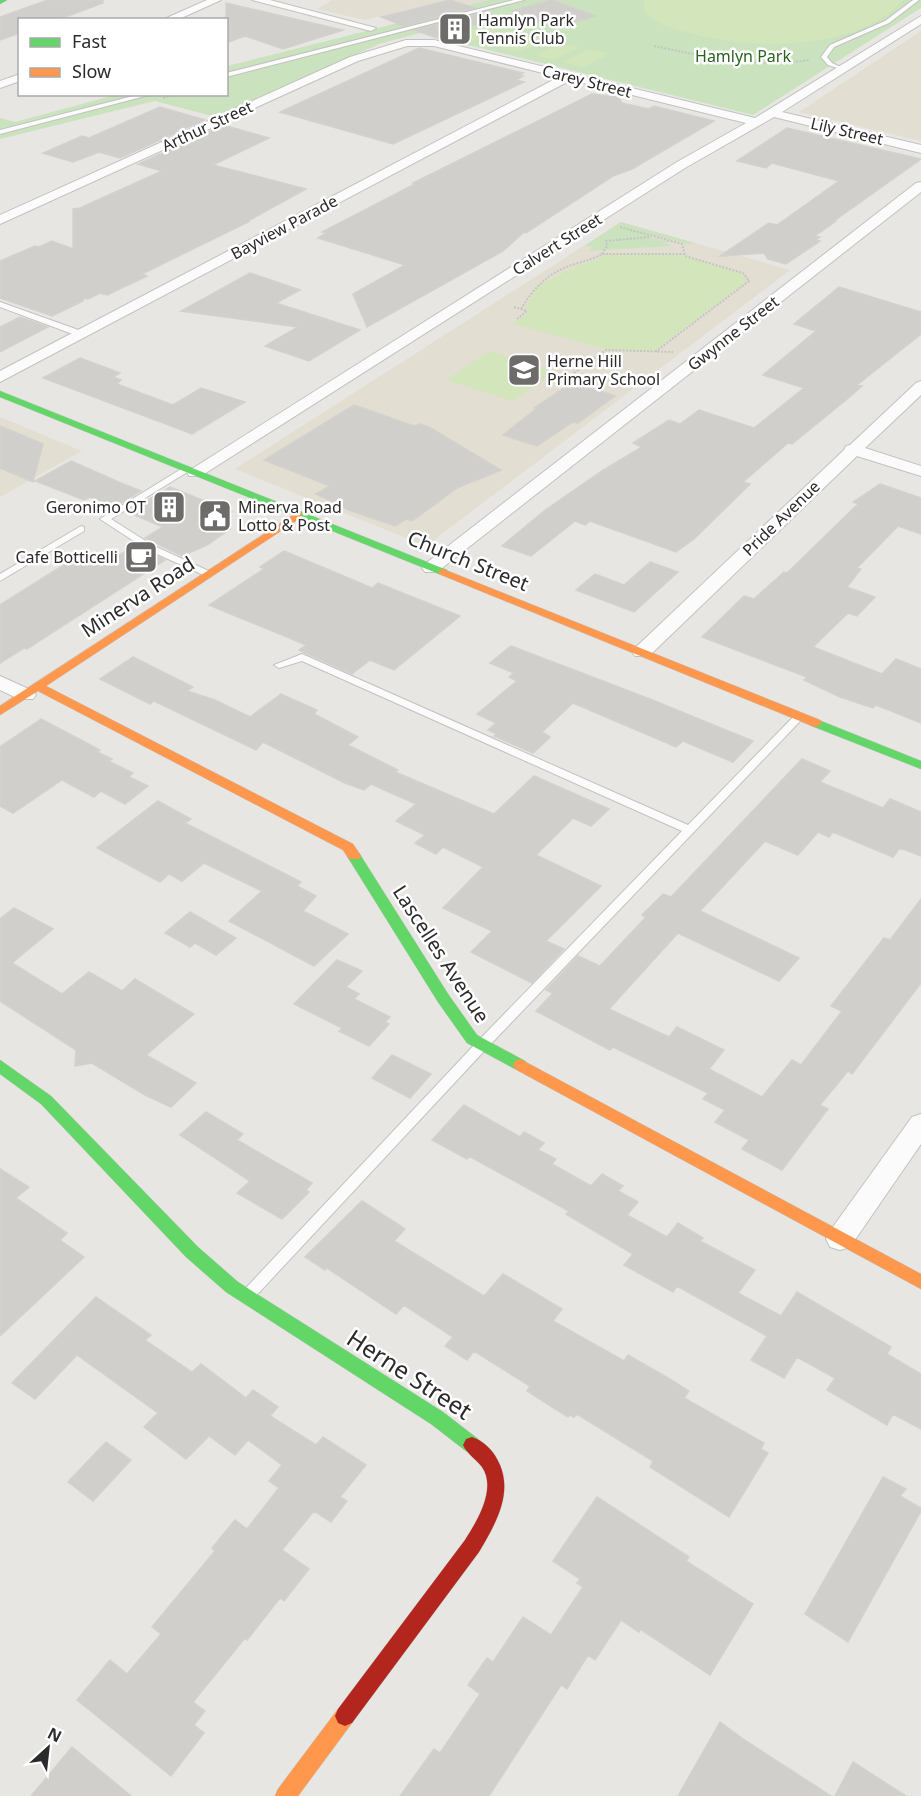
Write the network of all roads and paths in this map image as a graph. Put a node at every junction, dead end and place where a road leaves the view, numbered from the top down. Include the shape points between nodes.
1 (4, 0) edge
2 (216, 0) edge
3 (257, 0) edge
4 (521, 0) edge
5 (916, 0) edge
6 (0, 2) edge
7 (171, 18) edge
8 (921, 19) edge
9 (371, 28) dead end
10 (418, 42) joint
11 (654, 46) dead end
12 (824, 57) junction
13 (841, 69) junction
14 (228, 74) edge
15 (568, 77) junction
16 (18, 78) edge
17 (0, 85) edge
18 (142, 96) edge
19 (772, 113) junction
20 (756, 122) junction
21 (0, 132) edge
22 (921, 149) edge
23 (921, 186) edge
24 (0, 220) edge
25 (620, 227) dead end
26 (650, 236) junction
27 (602, 254) junction
28 (685, 254) junction
29 (0, 304) edge
30 (514, 307) dead end
31 (521, 309) junction
32 (517, 319) dead end
33 (81, 334) junction
34 (655, 352) junction
35 (680, 353) dead end
36 (571, 375) dead end
37 (0, 377) edge
38 (921, 386) edge
39 (0, 394) edge
40 (852, 449) junction
41 (190, 471) junction
42 (921, 471) edge
43 (298, 514) junction
44 (81, 529) dead end
45 (431, 568) junction
46 (208, 574) junction
47 (0, 578) edge
48 (642, 652) junction
49 (279, 665) dead end
50 (0, 682) edge
51 (32, 691) junction
52 (0, 711) edge
53 (800, 716) junction
54 (921, 765) edge
55 (690, 830) junction
56 (482, 1045) junction
57 (0, 1066) edge
58 (921, 1124) edge
59 (840, 1239) junction
60 (921, 1282) edge
61 (246, 1297) junction
62 (285, 1796) edge

1 - 6 street
2 - 7 street
3 - 9 street
4 - 14 lane
5 - 12 lane via 887,22 832,46
8 - 13 street, Calvert Street
10 - 15 street, Carey Street
10 - 24 street, Arthur Street via 365,54
11 - 12 path via 722,60 764,63
12 - 13 lane
13 - 19 street, Calvert Street
15 - 20 street, Carey Street
15 - 33 street, Bayview Parade
16 - 17 street
18 - 21 lane
19 - 20 street, Calvert Street
19 - 22 street, Lily Street
20 - 41 street, Calvert Street
23 - 45 street, Gwynne Street
25 - 26 path
26 - 27 path via 606,241
26 - 28 path via 684,245
27 - 28 path
27 - 31 path via 539,284
28 - 34 path via 743,273 749,281
29 - 33 lane
30 - 31 path
31 - 32 path via 527,311
33 - 37 street, Bayview Parade
34 - 35 path
34 - 36 path via 606,350
38 - 40 street, Pride Avenue
39 - 41 street, Church Street
40 - 42 street
40 - 48 street, Pride Avenue
41 - 43 street, Church Street
41 - 46 lane via 105,519 149,547
43 - 45 street, Church Street
43 - 46 street, Minerva Road
44 - 47 lane
45 - 48 street, Church Street
46 - 51 street, Minerva Road
48 - 53 street, Church Street
49 - 55 lane via 302,657
50 - 51 street
51 - 52 street, Minerva Road
51 - 56 street, Lascelles Avenue via 348,847 443,998 472,1038
53 - 54 street, Church Street
53 - 55 lane
55 - 56 lane
56 - 59 street, Lascelles Avenue
56 - 61 lane
57 - 61 street, Herne Street via 46,1100 192,1252
58 - 59 street
59 - 60 street, Lascelles Avenue
61 - 62 street, Herne Street via 437,1418 489,1462 496,1478 490,1516 472,1546

